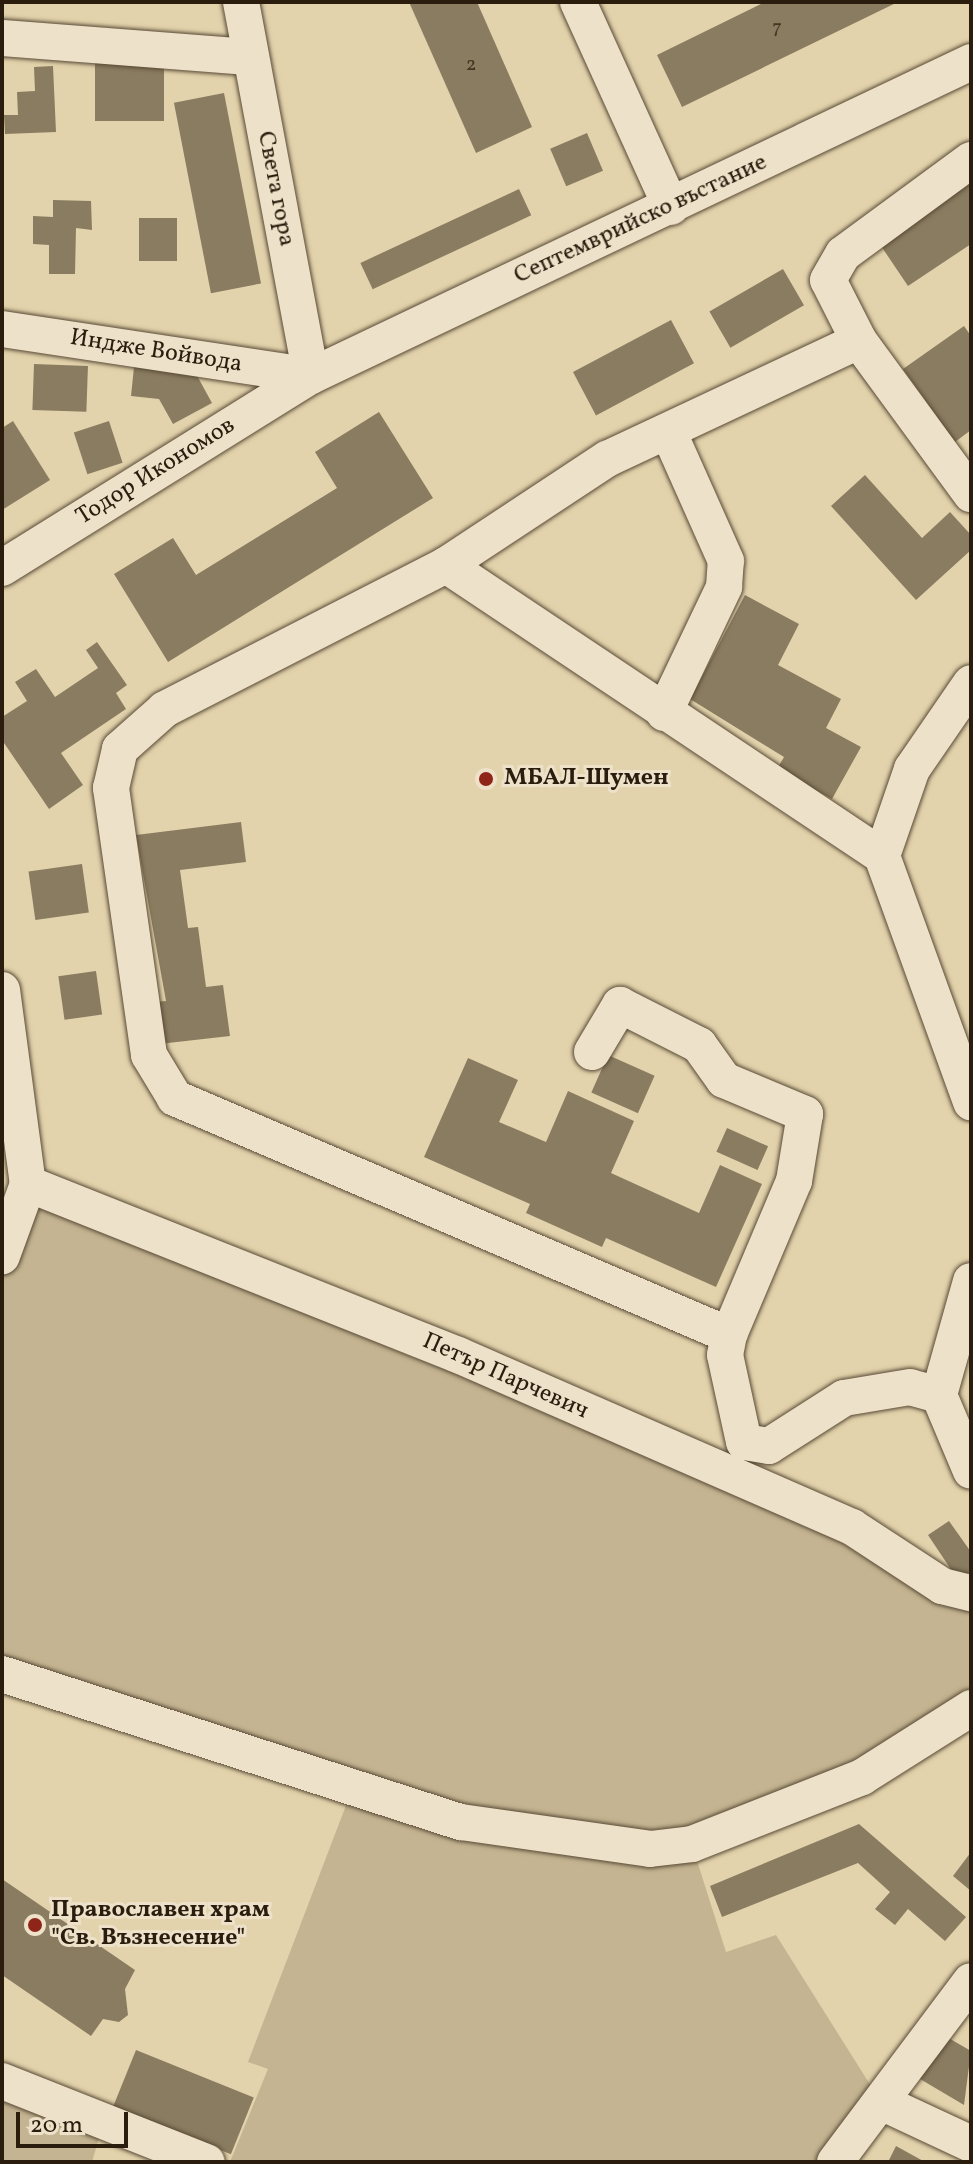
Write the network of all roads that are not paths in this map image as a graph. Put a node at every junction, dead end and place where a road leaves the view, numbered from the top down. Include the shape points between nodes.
1 (241, 2) edge
2 (578, 2) edge
3 (2, 38) edge
4 (250, 57) junction
5 (971, 62) edge
6 (971, 160) edge
7 (671, 207) junction
8 (2, 329) edge
9 (859, 341) junction
10 (311, 376) junction
11 (669, 433) junction
12 (970, 492) edge
13 (446, 565) junction
14 (2, 568) edge
15 (971, 683) edge
16 (664, 713) junction
17 (882, 856) junction
18 (2, 990) edge
19 (592, 1052) dead end
20 (969, 1095) edge
21 (28, 1184) junction
22 (5, 1240) edge
23 (971, 1281) edge
24 (729, 1335) junction
25 (939, 1395) junction
26 (971, 1471) edge
27 (971, 1593) edge
28 (2, 1674) edge
29 (971, 1708) edge
30 (971, 1981) edge
31 (2, 2081) edge
32 (881, 2102) junction
33 (971, 2144) edge
34 (207, 2162) edge
35 (835, 2162) edge

1 - 4 street, Света гора
2 - 7 street
3 - 4 street
4 - 10 street, Света гора
5 - 7 street, Септемврийско въстание
6 - 9 street via 843,254 828,280
7 - 10 street, Септемврийско въстание
8 - 10 street, Индже Войвода
9 - 11 street
9 - 12 street
10 - 14 street, Тодор Икономов
11 - 13 street via 607,459
11 - 16 street via 726,561 724,587
13 - 16 street
13 - 24 street via 165,709 120,749 111,788 149,1055 175,1098
15 - 17 street via 912,769
16 - 17 street
17 - 20 street
18 - 21 street
19 - 24 street via 620,1005 699,1045 724,1080 805,1114 794,1181
21 - 22 street
21 - 27 street, Петър Парчевич via 458,1355 852,1527 942,1586
23 - 25 street
24 - 25 street via 725,1355 744,1442 769,1446 844,1398 910,1387
25 - 26 street
28 - 29 street via 461,1822 650,1849 692,1844 862,1777
30 - 32 street
31 - 34 street
32 - 33 street
32 - 35 street

